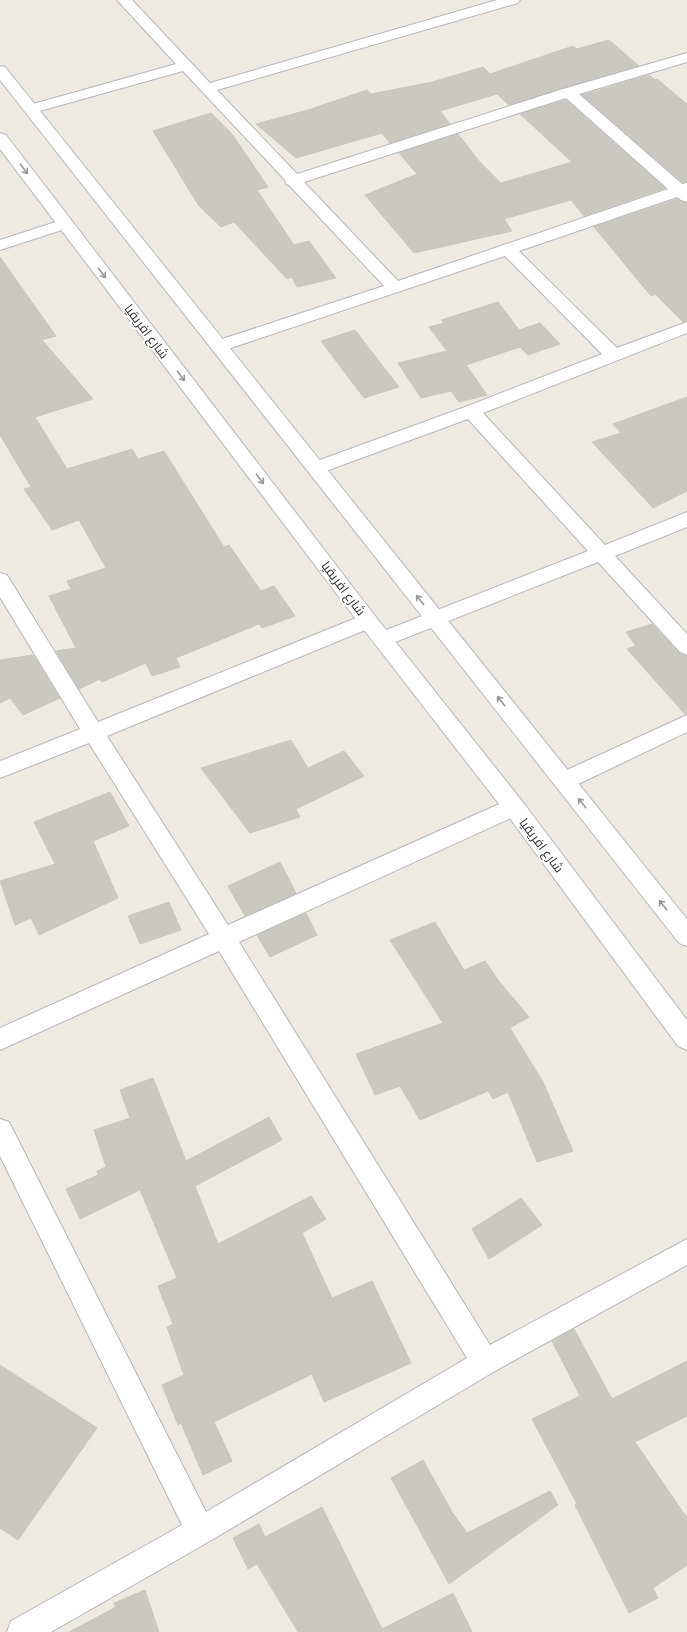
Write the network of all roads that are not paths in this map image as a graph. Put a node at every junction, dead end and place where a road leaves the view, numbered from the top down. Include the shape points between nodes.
1 (143, 0) edge
2 (513, 0) edge
3 (126, 2) edge
4 (687, 57) edge
5 (185, 66) junction
6 (0, 70) edge
7 (208, 88) junction
8 (568, 92) junction
9 (31, 109) junction
10 (0, 138) edge
11 (292, 181) junction
12 (685, 192) edge
13 (66, 224) junction
14 (0, 245) edge
15 (508, 250) junction
16 (395, 288) junction
17 (687, 327) edge
18 (219, 346) junction
19 (614, 355) junction
20 (471, 411) junction
21 (316, 468) junction
22 (687, 519) edge
23 (601, 555) junction
24 (0, 580) edge
25 (434, 618) junction
26 (368, 621) junction
27 (383, 639) junction
28 (687, 648) edge
29 (687, 723) edge
30 (93, 732) junction
31 (0, 770) edge
32 (564, 781) junction
33 (514, 807) junction
34 (687, 936) edge
35 (224, 938) junction
36 (0, 1039) edge
37 (687, 1039) edge
38 (0, 1130) edge
39 (687, 1251) edge
40 (485, 1362) junction
41 (200, 1531) junction
42 (22, 1632) edge

1 - 3 street
2 - 7 street
3 - 5 street
4 - 8 street
5 - 7 street
5 - 9 street
6 - 9 street
7 - 11 street
8 - 11 street
8 - 12 street
9 - 18 street
10 -> 13 street, شارع افريقيا
11 - 16 street
12 - 15 street
13 - 14 street
13 -> 26 street, شارع افريقيا
15 - 16 street
15 - 19 street
16 - 18 street
17 - 19 street
18 - 21 street
19 - 20 street
20 - 21 street
20 - 23 street
25 -> 21 street
22 - 23 street
23 - 25 street
23 - 28 street
24 - 30 street
25 - 27 street
32 -> 25 street
26 - 27 street, شارع افريقيا
26 - 30 street
27 - 33 street, شارع افريقيا
29 - 32 street
30 - 31 street
30 - 35 street
34 -> 32 street
33 - 35 street
33 - 37 street, شارع افريقيا
35 - 36 street
35 - 40 street
38 - 41 street
39 - 40 street
40 - 41 street
41 - 42 street

